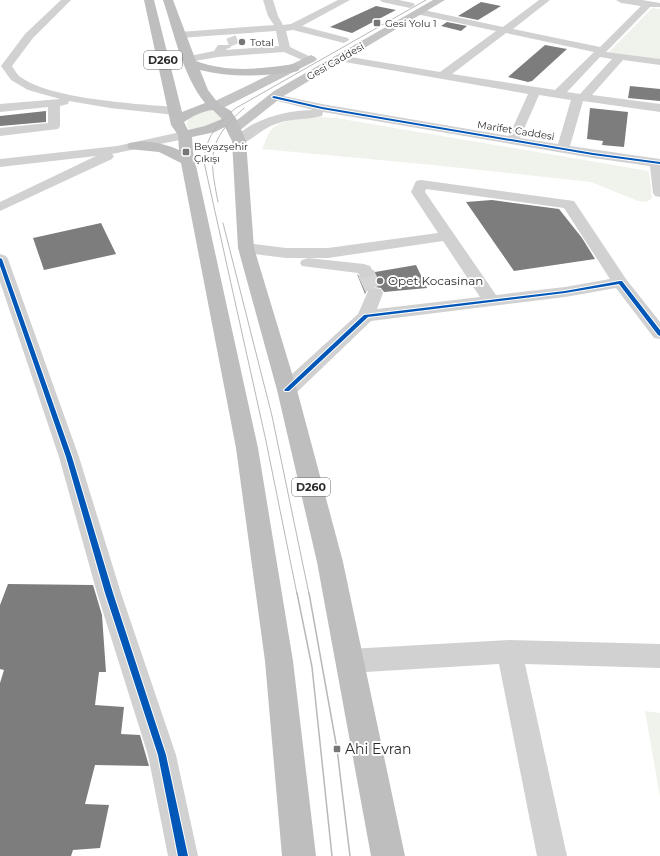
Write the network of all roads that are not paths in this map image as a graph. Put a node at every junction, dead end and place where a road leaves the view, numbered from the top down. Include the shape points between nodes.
1 (66, 0) edge
2 (149, 0) edge
3 (168, 0) edge
4 (268, 0) edge
5 (345, 0) edge
6 (385, 0) edge
7 (440, 0) edge
8 (545, 0) edge
9 (621, 0) edge
10 (648, 4) junction
11 (660, 5) edge
12 (418, 6) edge
13 (397, 12) dead end
14 (293, 27) junction
15 (280, 28) junction
16 (507, 28) junction
17 (357, 33) dead end
18 (180, 35) junction
19 (232, 40) junction
20 (344, 40) junction
21 (285, 49) junction
22 (602, 50) junction
23 (260, 51) junction
24 (218, 54) junction
25 (620, 57) junction
26 (339, 58) junction
27 (309, 60) junction
28 (189, 61) junction
29 (660, 62) edge
30 (294, 68) junction
31 (6, 69) edge
32 (442, 76) junction
33 (535, 91) junction
34 (558, 94) junction
35 (581, 97) junction
36 (278, 98) junction
37 (83, 100) junction
38 (6, 101) edge
39 (54, 103) junction
40 (660, 108) edge
41 (369, 116) junction
42 (228, 119) junction
43 (179, 122) junction
44 (0, 132) edge
45 (513, 140) junction
46 (61, 141) junction
47 (134, 146) junction
48 (563, 148) junction
49 (117, 150) junction
50 (188, 161) junction
51 (658, 162) edge
52 (0, 163) edge
53 (660, 193) edge
54 (0, 207) edge
55 (448, 236) junction
56 (247, 252) junction
57 (0, 259) edge
58 (366, 273) dead end
59 (620, 282) junction
60 (375, 293) dead end
61 (491, 301) junction
62 (366, 316) junction
63 (660, 334) edge
64 (286, 390) junction
65 (508, 652) junction
66 (660, 656) edge
67 (349, 662) junction
68 (183, 856) edge
69 (299, 856) edge
70 (388, 856) edge
71 (552, 856) edge

1 - 31 street via 29,36
2 - 43 highway, D260
3 - 18 highway, D260
4 - 15 street
5 - 14 street
6 - 12 street
7 - 12 main road, Gesi Caddesi
8 - 16 street
9 - 10 street
10 - 11 street
10 - 22 street
12 - 13 main road, Gesi Caddesi
12 - 16 street
12 - 26 main road, Gesi Caddesi
14 - 15 street
14 - 20 street
15 - 19 street
15 - 21 street
16 - 22 street
16 - 32 street
17 - 20 main road, Gesi Caddesi
18 - 19 street
18 - 28 highway, D260
19 - 23 street via 253,45
19 - 24 street via 222,47
20 - 27 main road, Gesi Caddesi
21 - 23 street
21 - 27 street
22 - 25 street
22 - 34 street
23 - 24 street
24 - 28 street
25 - 29 street
25 - 35 street
26 - 32 street
26 - 36 main road, Gesi Caddesi
27 - 30 main road, Gesi Caddesi
28 - 30 highway via 207,68 230,72
28 - 42 highway, D260 via 202,91
30 - 42 main road, Gesi Caddesi
31 - 37 street via 22,84
31 - 38 street
32 - 33 street
33 - 34 street
33 - 45 street
34 - 35 street
35 - 40 street
35 - 48 street
36 - 41 street
36 - 42 street
36 - 42 main road, Gesi Caddesi
37 - 39 street
37 - 43 street
38 - 39 street
39 - 46 street
41 - 42 street via 324,113 293,115 271,120
41 - 45 street, Marifet Caddesi
42 - 43 highway via 210,129
42 - 43 highway via 196,109
42 - 56 highway, D260
43 - 47 street
43 - 50 highway, D260
44 - 46 street
45 - 48 street, Marifet Caddesi
46 - 49 street
46 - 52 street
47 - 49 street
47 - 50 highway via 166,148
48 - 51 street, Marifet Caddesi
49 - 54 street via 95,163
50 - 69 highway, D260 via 247,448 280,661
51 - 53 street
55 - 56 street via 328,253
55 - 59 street via 418,192 421,184 570,204
55 - 61 street
56 - 58 street via 364,270
56 - 64 highway, D260
57 - 68 street via 69,457 109,593 162,755
59 - 61 street
59 - 63 street
60 - 62 street
61 - 62 street
62 - 64 street
64 - 67 highway, D260 via 330,562
65 - 66 street
65 - 67 street
65 - 71 street
67 - 70 highway, D260

